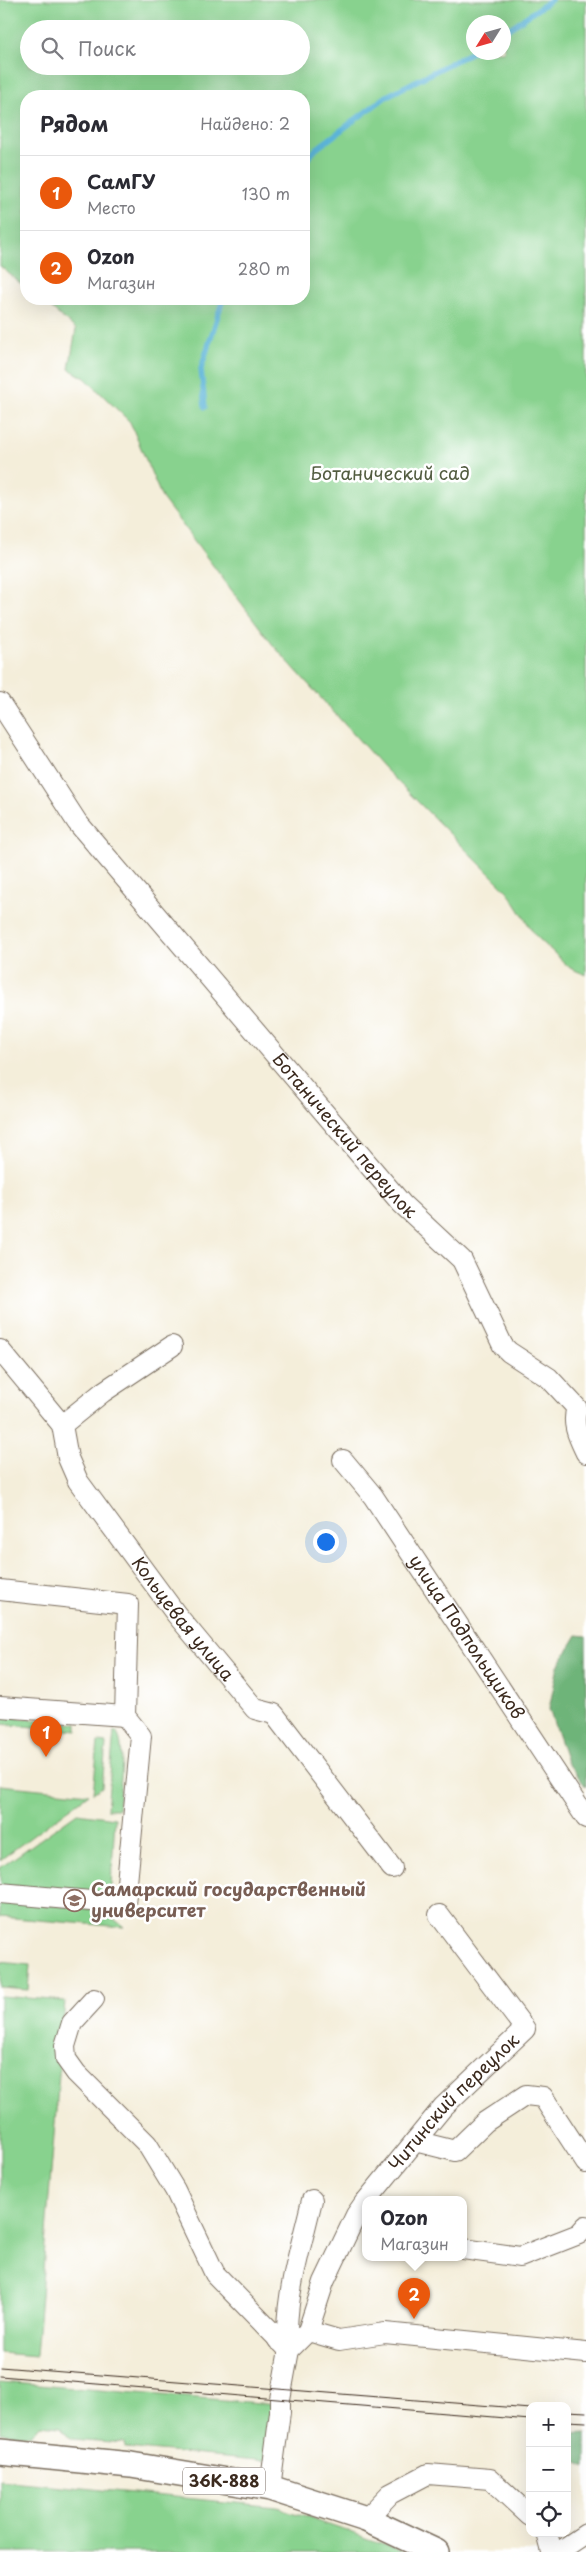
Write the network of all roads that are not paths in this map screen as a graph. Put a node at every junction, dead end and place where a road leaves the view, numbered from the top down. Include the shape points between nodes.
1 (0, 702) edge
2 (172, 1346) dead end
3 (0, 1350) edge
4 (62, 1425) junction
5 (586, 1453) edge
6 (343, 1460) dead end
7 (0, 1590) edge
8 (0, 1707) edge
9 (125, 1716) junction
10 (586, 1818) edge
11 (392, 1868) dead end
12 (0, 1893) edge
13 (439, 1915) dead end
14 (94, 1999) dead end
15 (415, 2141) junction
16 (586, 2163) edge
17 (373, 2196) edge
18 (312, 2200) dead end
19 (362, 2211) edge
20 (586, 2226) edge
21 (467, 2250) edge
22 (308, 2331) junction
23 (283, 2345) junction
24 (586, 2354) edge
25 (0, 2452) edge
26 (270, 2488) junction
27 (526, 2512) edge
28 (366, 2519) junction
29 (586, 2534) edge
30 (548, 2537) edge
31 (436, 2552) edge
32 (552, 2552) edge
33 (559, 2552) edge

1 - 5 street, Ботанический переулок via 77,822 402,1204 462,1260 503,1346 549,1378 577,1408 575,1429
2 - 4 street
3 - 4 street, Кольцевая улица
4 - 11 street, Кольцевая улица via 68,1458 78,1481 164,1598 255,1709 274,1714
6 - 10 street, улица Подпольщиков via 373,1496
7 - 9 street via 128,1604
8 - 9 street
9 - 12 street via 141,1736 125,1904
13 - 15 street, Читинский переулок via 525,2030 443,2107
14 - 23 street via 72,2023 65,2046 66,2059 147,2144 175,2190 215,2274
15 - 16 street via 455,2151 485,2122 526,2095 543,2097
15 - 17 street, Читинский переулок
18 - 23 street via 289,2300 288,2330
19 - 22 street, Читинский переулок via 324,2282
20 - 21 street via 579,2234 520,2257
22 - 23 street, Читинский переулок
22 - 24 street via 338,2340 385,2333
23 - 26 street via 280,2412
25 - 26 main road, 36К-888 via 131,2465
26 - 28 main road, 36К-888
27 - 28 street via 490,2479 428,2474 390,2494
28 - 31 main road, 36К-888
29 - 33 street
30 - 32 street

